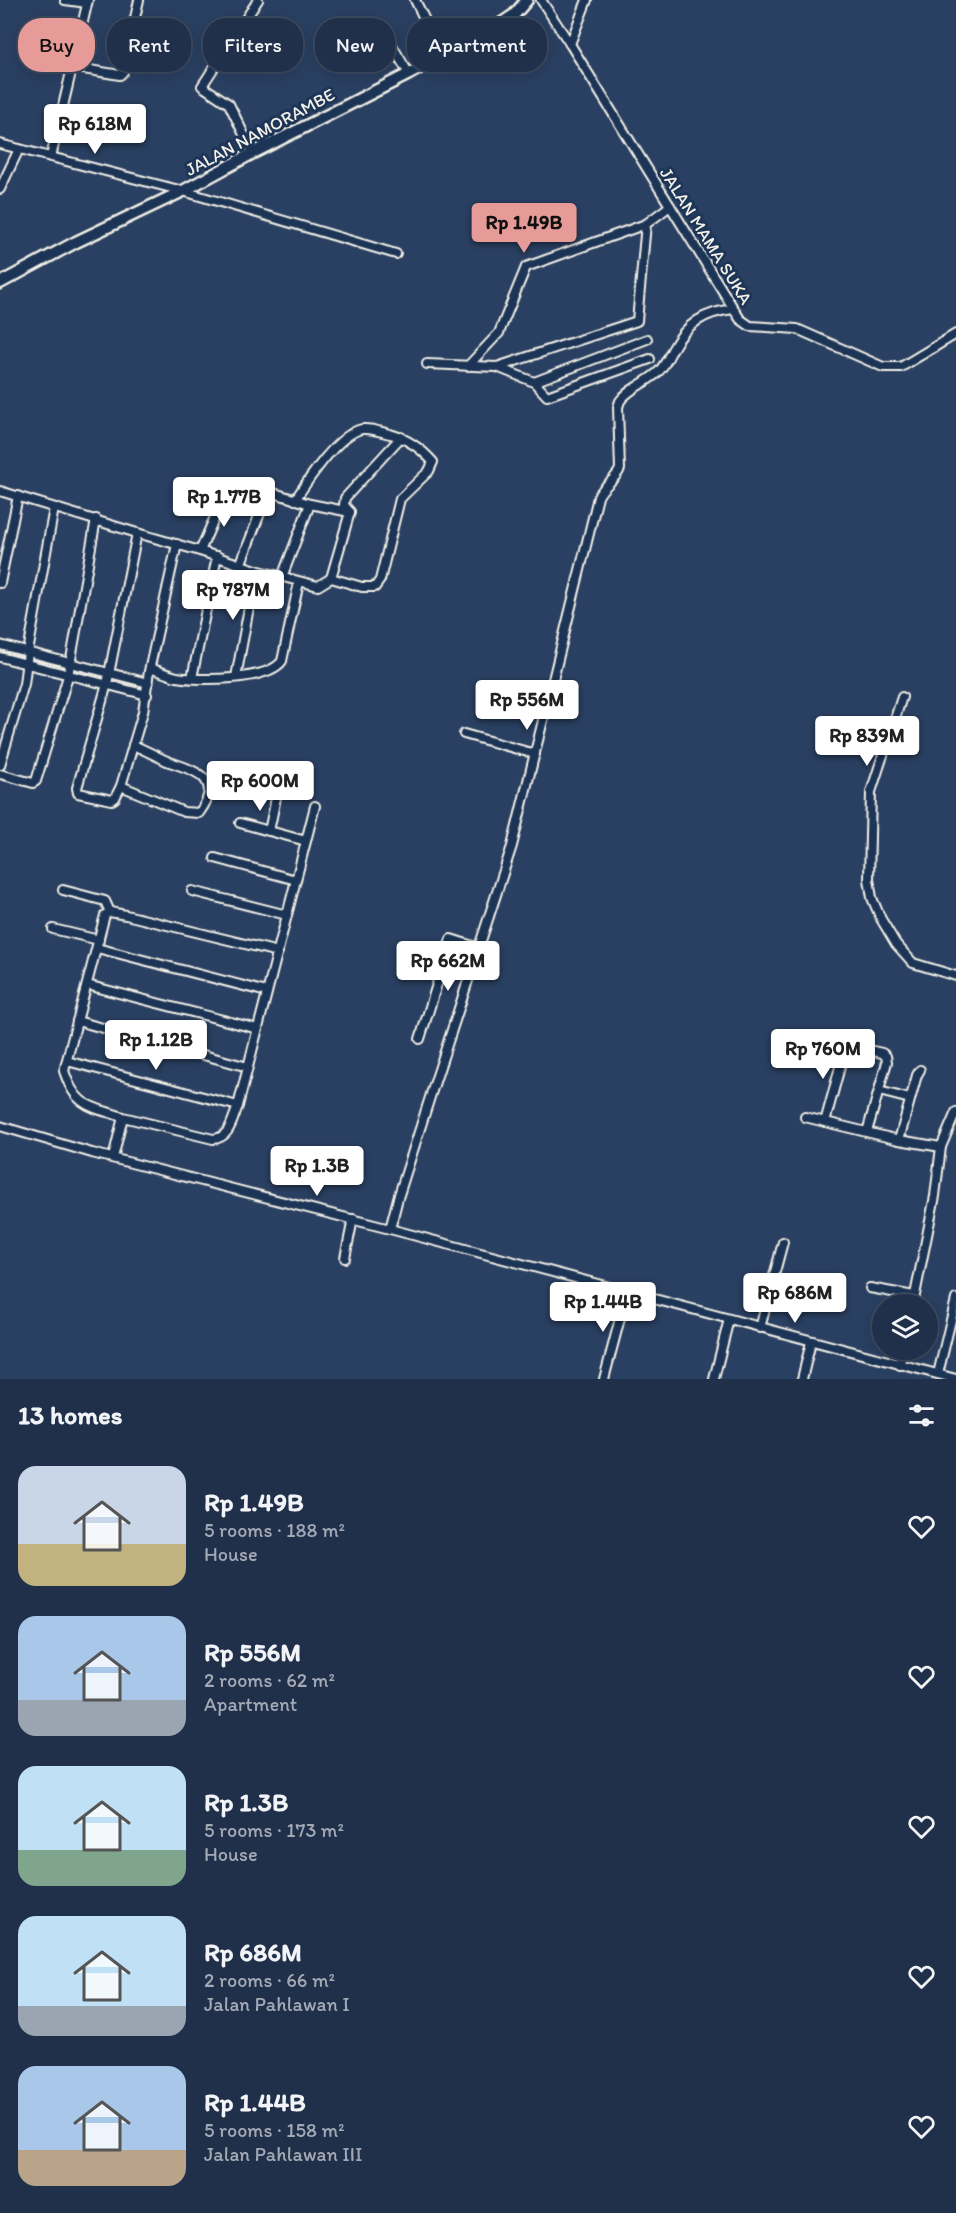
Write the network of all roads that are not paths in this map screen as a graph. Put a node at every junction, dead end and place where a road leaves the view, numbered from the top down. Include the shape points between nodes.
1 (65, 0) edge
2 (139, 0) edge
3 (258, 0) edge
4 (415, 0) edge
5 (527, 0) edge
6 (541, 0) edge
7 (587, 0) edge
8 (88, 2) edge
9 (84, 18) edge
10 (424, 18) edge
11 (510, 18) edge
12 (570, 44) junction
13 (395, 50) edge
14 (95, 71) edge
15 (70, 72) edge
16 (412, 72) edge
17 (409, 74) junction
18 (0, 144) edge
19 (19, 149) junction
20 (253, 153) junction
21 (51, 157) junction
22 (0, 189) edge
23 (183, 191) junction
24 (670, 206) junction
25 (646, 224) junction
26 (396, 254) dead end
27 (0, 283) edge
28 (734, 309) junction
29 (956, 334) edge
30 (647, 339) dead end
31 (650, 359) dead end
32 (427, 364) dead end
33 (468, 366) junction
34 (497, 367) junction
35 (534, 382) junction
36 (401, 437) junction
37 (0, 491) edge
38 (267, 495) junction
39 (18, 496) junction
40 (295, 500) junction
41 (310, 504) junction
42 (54, 508) junction
43 (350, 512) junction
44 (96, 519) junction
45 (137, 533) junction
46 (177, 544) junction
47 (200, 551) junction
48 (217, 556) junction
49 (242, 563) junction
50 (256, 570) junction
51 (282, 577) junction
52 (331, 578) junction
53 (299, 582) junction
54 (0, 583) edge
55 (0, 645) edge
56 (28, 652) junction
57 (0, 657) edge
58 (71, 663) junction
59 (27, 664) junction
60 (150, 668) junction
61 (109, 673) junction
62 (68, 676) junction
63 (236, 677) junction
64 (192, 678) junction
65 (148, 683) junction
66 (107, 684) junction
67 (147, 695) junction
68 (902, 697) dead end
69 (464, 734) dead end
70 (133, 744) junction
71 (535, 754) junction
72 (0, 765) edge
73 (0, 774) edge
74 (121, 786) junction
75 (276, 798) dead end
76 (315, 806) dead end
77 (240, 823) dead end
78 (269, 831) junction
79 (306, 841) junction
80 (215, 858) dead end
81 (296, 880) junction
82 (63, 890) dead end
83 (192, 891) dead end
84 (110, 912) junction
85 (287, 915) junction
86 (53, 929) dead end
87 (98, 944) junction
88 (478, 948) junction
89 (278, 952) junction
90 (956, 976) edge
91 (87, 985) junction
92 (267, 992) junction
93 (77, 1021) junction
94 (258, 1029) junction
95 (420, 1039) dead end
96 (829, 1041) dead end
97 (846, 1045) junction
98 (67, 1061) junction
99 (248, 1066) junction
100 (920, 1070) dead end
101 (879, 1091) junction
102 (910, 1099) junction
103 (238, 1106) junction
104 (956, 1114) edge
105 (123, 1117) junction
106 (805, 1118) dead end
107 (825, 1122) junction
108 (0, 1126) edge
109 (867, 1132) junction
110 (899, 1140) junction
111 (941, 1147) junction
112 (113, 1158) junction
113 (353, 1219) junction
114 (390, 1229) junction
115 (783, 1242) dead end
116 (345, 1258) dead end
117 (870, 1288) dead end
118 (627, 1292) junction
119 (890, 1294) edge
120 (914, 1294) edge
121 (956, 1299) edge
122 (729, 1319) junction
123 (760, 1328) junction
124 (811, 1341) junction
125 (901, 1360) edge
126 (900, 1365) junction
127 (938, 1374) junction
128 (604, 1379) edge
129 (714, 1379) edge
130 (802, 1379) edge
131 (956, 1379) edge

1 - 8 street
2 - 14 street via 123,72 120,75
3 - 20 street via 202,86 229,104
4 - 10 street
5 - 11 main road, JALAN NAMORAMBE
6 - 12 street, JALAN MAMA SUKA
7 - 12 street
8 - 9 street
12 - 24 street, JALAN MAMA SUKA
13 - 17 street
15 - 21 street
16 - 17 main road, JALAN NAMORAMBE
17 - 20 main road, JALAN NAMORAMBE
18 - 19 street
19 - 21 street
19 - 22 street
20 - 23 main road, JALAN NAMORAMBE
21 - 23 street
23 - 26 street
23 - 27 main road, JALAN NAMORAMBE
24 - 25 street
24 - 28 street, JALAN MAMA SUKA
25 - 33 street via 526,267 498,333
25 - 34 street via 637,321
28 - 29 street, JALAN MAMA SUKA via 750,326 797,329 883,367 901,367
28 - 71 street via 717,311 689,325 663,367 620,401 620,469 598,497
30 - 35 street
31 - 35 street via 547,396
32 - 33 street
33 - 34 street
34 - 35 street
36 - 40 street via 368,429 348,436 321,462
36 - 43 street via 345,498 344,505
36 - 52 street via 433,464 400,499 380,580 372,588
37 - 39 street
38 - 40 street
38 - 47 street via 230,485
38 - 49 street
39 - 42 street
39 - 54 street
40 - 41 street
41 - 43 street
41 - 51 street
42 - 44 street
42 - 56 street
43 - 52 street
44 - 45 street
44 - 58 street
45 - 46 street
45 - 61 street
46 - 47 street
46 - 60 street
47 - 48 street
48 - 49 street
48 - 64 street
49 - 50 street
50 - 51 street
50 - 63 street
51 - 53 street
52 - 53 street via 318,586
53 - 63 street via 282,661 267,672
55 - 56 street
56 - 58 street
56 - 59 street
57 - 59 street
58 - 61 street
58 - 62 street
59 - 62 street
59 - 72 street
60 - 64 street
60 - 65 street
61 - 65 street
61 - 66 street
62 - 66 street
62 - 73 street via 36,781
63 - 64 street
65 - 67 street
66 - 67 street
66 - 74 street via 77,788 84,795 112,800
67 - 70 street
68 - 90 street via 872,792 872,898 896,944 913,963
69 - 71 street
70 - 74 street
70 - 74 street via 197,771 209,789 205,805 199,813 184,812
71 - 88 street via 512,846
75 - 78 street
76 - 79 street
77 - 78 street
78 - 79 street
79 - 81 street
80 - 81 street
81 - 85 street
82 - 84 street via 105,901
83 - 85 street
84 - 87 street via 105,915
84 - 89 street
85 - 89 street
86 - 87 street
87 - 91 street
87 - 92 street
88 - 95 street via 451,939
88 - 114 street
89 - 92 street
91 - 93 street
91 - 94 street
92 - 94 street
93 - 98 street
93 - 99 street
94 - 99 street
96 - 97 street
97 - 101 street via 886,1056
97 - 107 street
98 - 103 street
98 - 105 street via 64,1071 70,1089 82,1103
99 - 103 street
100 - 102 street
101 - 102 street
101 - 109 street
102 - 110 street
103 - 105 street via 227,1134 213,1139
104 - 111 street
105 - 112 street
106 - 107 street
107 - 109 street
108 - 112 street
109 - 110 street
110 - 111 street
111 - 120 street
112 - 113 street
113 - 114 street
113 - 116 street
114 - 118 street
115 - 123 street
117 - 119 street
118 - 122 street
118 - 128 street
121 - 127 street
122 - 123 street
122 - 129 street
123 - 124 street
124 - 126 street
124 - 130 street
125 - 126 street
126 - 127 street
127 - 131 street

